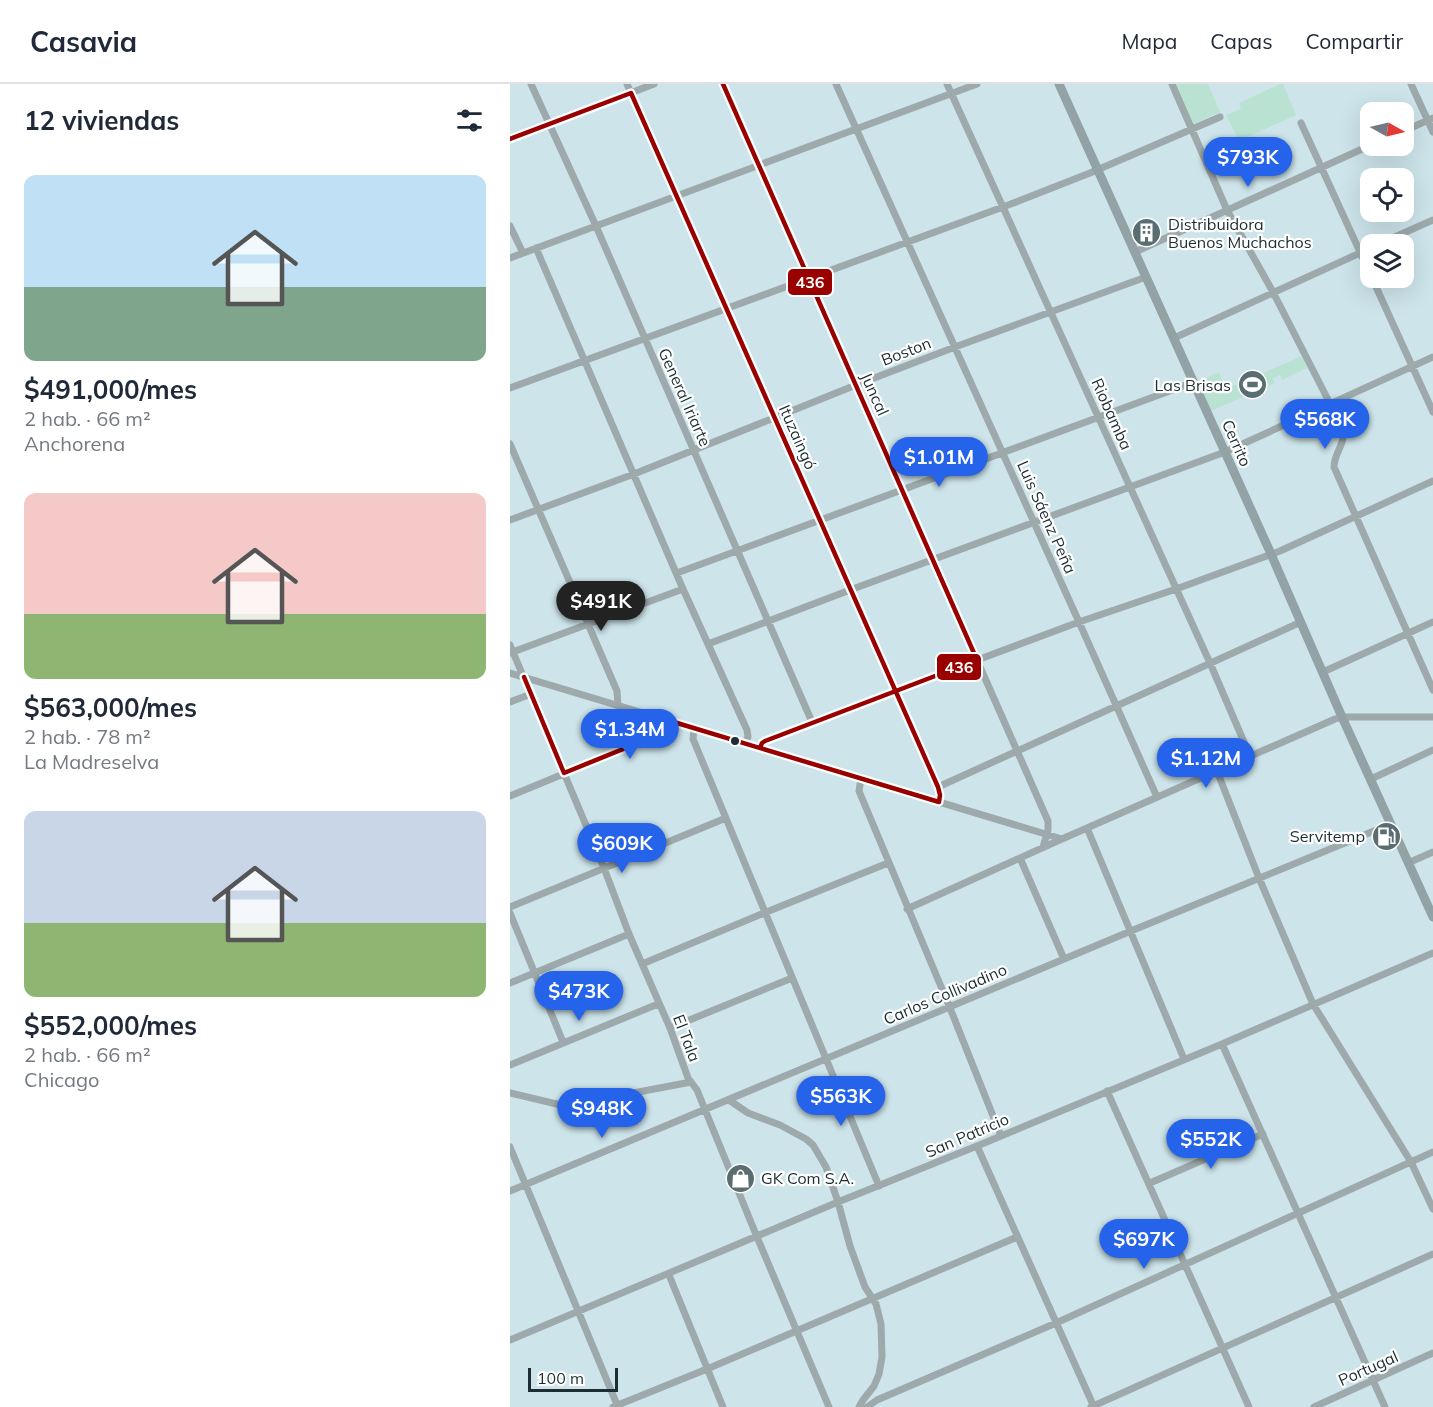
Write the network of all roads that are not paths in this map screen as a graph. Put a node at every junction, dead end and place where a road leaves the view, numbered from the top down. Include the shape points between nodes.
1 (531, 84) edge
2 (627, 84) edge
3 (654, 84) edge
4 (723, 84) edge
5 (836, 84) edge
6 (947, 84) edge
7 (976, 84) edge
8 (1059, 84) edge
9 (1172, 84) edge
10 (1412, 84) edge
11 (631, 93) junction
12 (951, 93) junction
13 (1220, 117) dead end
14 (1430, 119) edge
15 (1301, 123) dead end
16 (549, 124) junction
17 (1414, 126) edge
18 (856, 129) junction
19 (1192, 129) junction
20 (1433, 132) edge
21 (510, 139) edge
22 (1360, 151) edge
23 (758, 165) junction
24 (1321, 168) junction
25 (1098, 170) junction
26 (677, 195) junction
27 (1004, 207) junction
28 (1227, 210) junction
29 (1433, 220) edge
30 (510, 226) edge
31 (596, 226) junction
32 (1402, 234) edge
33 (907, 242) junction
34 (536, 248) junction
35 (1360, 251) edge
36 (1135, 252) junction
37 (523, 253) junction
38 (1360, 253) edge
39 (510, 258) edge
40 (1146, 277) junction
41 (809, 278) junction
42 (1376, 288) edge
43 (1273, 292) junction
44 (727, 309) junction
45 (1050, 311) junction
46 (1174, 338) junction
47 (645, 339) junction
48 (955, 347) junction
49 (1433, 357) edge
50 (584, 360) junction
51 (1412, 367) junction
52 (1194, 382) junction
53 (856, 385) junction
54 (510, 388) edge
55 (1330, 404) junction
56 (1433, 412) edge
57 (1098, 416) junction
58 (775, 418) junction
59 (510, 444) edge
60 (694, 451) junction
61 (1002, 452) junction
62 (1225, 452) junction
63 (634, 474) junction
64 (1433, 481) edge
65 (1130, 487) junction
66 (902, 489) junction
67 (538, 510) junction
68 (1356, 516) junction
69 (820, 519) junction
70 (510, 520) edge
71 (1034, 522) junction
72 (737, 549) junction
73 (1271, 554) junction
74 (933, 560) junction
75 (677, 573) junction
76 (683, 589) junction
77 (1176, 589) junction
78 (850, 590) junction
79 (769, 621) junction
80 (1080, 622) junction
81 (1301, 622) junction
82 (1433, 622) edge
83 (588, 623) junction
84 (1408, 634) junction
85 (708, 644) junction
86 (511, 650) edge
87 (977, 660) junction
88 (1210, 663) junction
89 (1323, 672) junction
90 (510, 673) edge
91 (524, 677) junction
92 (895, 690) junction
93 (1433, 690) edge
94 (531, 694) junction
95 (510, 702) edge
96 (618, 705) junction
97 (1117, 706) junction
98 (1342, 717) junction
99 (1433, 717) edge
100 (812, 722) junction
101 (677, 723) junction
102 (694, 728) junction
103 (745, 743) junction
104 (760, 748) junction
105 (1433, 750) edge
106 (1016, 751) junction
107 (1250, 756) junction
108 (1217, 771) junction
109 (564, 774) junction
110 (861, 778) junction
111 (1371, 779) junction
112 (938, 787) junction
113 (510, 796) edge
114 (1157, 797) junction
115 (939, 802) junction
116 (726, 818) junction
117 (1391, 824) junction
118 (1087, 828) junction
119 (1047, 834) junction
120 (1062, 838) junction
121 (1043, 848) junction
122 (1433, 852) edge
123 (1020, 858) junction
124 (1408, 862) junction
125 (888, 863) junction
126 (604, 868) junction
127 (1259, 878) junction
128 (510, 907) edge
129 (907, 909) junction
130 (510, 913) edge
131 (764, 913) junction
132 (1433, 917) edge
133 (1131, 931) junction
134 (629, 934) junction
135 (1433, 953) edge
136 (1064, 959) junction
137 (642, 964) junction
138 (535, 972) junction
139 (792, 978) junction
140 (510, 983) edge
141 (658, 1004) junction
142 (1313, 1004) junction
143 (950, 1008) junction
144 (670, 1028) junction
145 (563, 1042) junction
146 (1222, 1044) junction
147 (826, 1059) junction
148 (1184, 1059) junction
149 (510, 1065) edge
150 (691, 1082) junction
151 (1107, 1091) junction
152 (510, 1093) edge
153 (729, 1100) junction
154 (704, 1110) junction
155 (1263, 1134) junction
156 (1001, 1136) junction
157 (977, 1146) junction
158 (510, 1147) edge
159 (1433, 1152) edge
160 (1411, 1162) junction
161 (525, 1184) junction
162 (1150, 1184) junction
163 (879, 1186) junction
164 (510, 1191) edge
165 (838, 1202) junction
166 (1433, 1209) edge
167 (1298, 1214) junction
168 (757, 1237) junction
169 (1017, 1237) junction
170 (1433, 1254) edge
171 (1185, 1264) junction
172 (669, 1275) junction
173 (1336, 1297) junction
174 (873, 1298) junction
175 (578, 1312) junction
176 (1056, 1323) junction
177 (797, 1330) junction
178 (510, 1341) edge
179 (1223, 1348) junction
180 (1433, 1353) edge
181 (708, 1369) junction
182 (1373, 1380) junction
183 (616, 1406) edge
184 (723, 1407) edge
185 (829, 1407) edge
186 (859, 1407) edge
187 (867, 1407) edge
188 (1093, 1407) edge
189 (1249, 1407) edge
190 (1314, 1407) edge
191 (1385, 1407) edge

1 - 16 street, General Iriarte
2 - 11 street, Ituzaingó
3 - 11 street
4 - 23 street, Juncal
5 - 18 street, Luis Sáenz Peña
6 - 12 street, Riobamba
7 - 12 street
8 - 25 main road, Cerrito
9 - 19 street
10 - 14 street
11 - 16 street
11 - 26 street, Ituzaingó
12 - 18 street
12 - 27 street, Riobamba
13 - 19 street
14 - 17 street
14 - 20 street
15 - 24 street
16 - 21 street
16 - 31 street, General Iriarte
18 - 23 street
18 - 33 street, Luis Sáenz Peña
19 - 25 street
19 - 28 street
22 - 24 street
23 - 26 street
23 - 41 street, Juncal
24 - 28 street
24 - 35 street
25 - 27 street
25 - 36 main road, Cerrito
26 - 31 street
26 - 44 street, Ituzaingó
27 - 33 street
27 - 45 street, Riobamba
28 - 36 street
28 - 43 street
29 - 32 street
30 - 37 street
31 - 34 street
31 - 47 street, General Iriarte
33 - 41 street
33 - 48 street, Luis Sáenz Peña
34 - 37 street
34 - 50 street
36 - 40 main road, Cerrito
37 - 39 street
38 - 43 street
40 - 45 street, Boston
40 - 46 main road, Cerrito
41 - 44 street
41 - 53 street, Juncal
42 - 51 street
43 - 46 street
43 - 55 street
44 - 47 street
44 - 58 street, Ituzaingó
45 - 48 street, Boston
45 - 57 street, Riobamba
46 - 52 main road, Cerrito
47 - 50 street
47 - 60 street, General Iriarte
48 - 53 street, Boston
48 - 61 street, Luis Sáenz Peña
49 - 51 street
50 - 54 street
50 - 63 street
51 - 55 street
51 - 56 street
52 - 57 street
52 - 62 main road, Cerrito
53 - 58 street, Boston
53 - 66 street, Juncal
55 - 62 street
55 - 68 street via 1344,434 1334,467
57 - 61 street
57 - 65 street, Riobamba
58 - 60 street, Boston
58 - 69 street, Ituzaingó
59 - 67 street
60 - 63 street, Boston
60 - 72 street, General Iriarte
61 - 66 street
61 - 71 street, Luis Sáenz Peña
62 - 65 street
62 - 73 main road, Cerrito
63 - 67 street, Boston
63 - 75 street
64 - 68 street
65 - 71 street
65 - 77 street, Riobamba
66 - 69 street
66 - 74 street, Juncal
67 - 70 street, Boston
67 - 83 street
68 - 73 street
68 - 84 street
69 - 72 street
69 - 78 street, Ituzaingó
71 - 74 street
71 - 80 street, Luis Sáenz Peña
72 - 75 street
72 - 79 street, General Iriarte
73 - 77 street
73 - 81 main road, Cerrito
74 - 78 street
74 - 87 street, Juncal
75 - 76 street
76 - 83 street
76 - 85 street
77 - 80 street
77 - 88 street, Riobamba
78 - 79 street
78 - 92 street, Ituzaingó
79 - 85 street
79 - 100 street, General Iriarte
80 - 87 street
80 - 97 street, Luis Sáenz Peña
81 - 88 street
81 - 89 main road, Cerrito
82 - 84 street
83 - 86 street
83 - 96 street via 617,691
84 - 89 street
84 - 93 street
85 - 103 street via 747,730
86 - 91 street, El Tala
87 - 92 street
87 - 106 street, Juncal
88 - 97 street
88 - 107 street, Riobamba
89 - 98 main road, Cerrito
90 - 91 street
91 - 94 street, El Tala
91 - 96 street
92 - 100 street
92 - 112 street, Ituzaingó
94 - 95 street
94 - 109 street, El Tala
96 - 101 street
97 - 106 street
97 - 114 street, Luis Sáenz Peña
98 - 99 street
98 - 107 street
98 - 111 main road, Cerrito
100 - 104 street via 765,741
101 - 102 street
101 - 109 street via 670,730
102 - 103 street
102 - 116 street via 693,739
103 - 104 street
104 - 110 street
105 - 111 street
106 - 112 street
106 - 119 street, Juncal via 1048,821
107 - 108 street
108 - 114 street
108 - 127 street
109 - 113 street
109 - 126 street, El Tala
110 - 115 street
110 - 125 street via 858,791
111 - 117 main road, Cerrito
112 - 115 street, Ituzaingó
114 - 118 street
115 - 119 street
116 - 126 street
116 - 131 street
117 - 124 main road, Cerrito
117 - 127 street, Carlos Collivadino
118 - 120 street
118 - 133 street
119 - 120 street
119 - 121 street, Juncal
120 - 121 street
121 - 123 street
122 - 124 street
123 - 129 street
123 - 136 street
124 - 132 main road, Cerrito
125 - 129 street
125 - 131 street
126 - 128 street
126 - 134 street, El Tala
127 - 133 street, Carlos Collivadino
127 - 142 street
129 - 143 street
130 - 138 street
131 - 137 street
131 - 139 street
133 - 136 street, Carlos Collivadino
133 - 148 street
134 - 137 street, El Tala
134 - 138 street
135 - 142 street, San Patricio
136 - 143 street, Carlos Collivadino
137 - 141 street, El Tala
138 - 140 street
138 - 145 street
139 - 144 street
139 - 147 street
141 - 144 street, El Tala
141 - 145 street
142 - 146 street, San Patricio
142 - 160 street
143 - 147 street, Carlos Collivadino
143 - 156 street
144 - 150 street, El Tala
145 - 149 street
146 - 148 street, San Patricio
146 - 155 street
147 - 153 street, Carlos Collivadino
147 - 163 street
148 - 151 street, San Patricio
150 - 152 street via 565,1106
150 - 154 street, El Tala
151 - 156 street, San Patricio
151 - 162 street
153 - 154 street, Carlos Collivadino
153 - 165 street via 810,1142 826,1167
154 - 161 street, Carlos Collivadino
154 - 168 street, El Tala
155 - 162 street
155 - 167 street
156 - 157 street, San Patricio
157 - 163 street, San Patricio
157 - 169 street
158 - 161 street
159 - 160 street
160 - 166 street
160 - 167 street
161 - 164 street, Carlos Collivadino
161 - 175 street
162 - 171 street
163 - 165 street, San Patricio
165 - 168 street, San Patricio
165 - 174 street via 849,1246
167 - 171 street
167 - 173 street
168 - 172 street, San Patricio
168 - 177 street, El Tala
169 - 174 street
169 - 176 street
170 - 173 street
171 - 176 street
171 - 179 street
172 - 175 street, San Patricio
172 - 181 street
173 - 179 street
173 - 182 street
174 - 177 street
174 - 186 street via 881,1324 882,1358 877,1381
175 - 178 street, San Patricio
175 - 183 street
176 - 187 street
176 - 188 street
177 - 181 street
177 - 185 street, El Tala
179 - 188 street
179 - 189 street
180 - 182 street, Portugal
181 - 183 street
181 - 184 street
182 - 190 street, Portugal
182 - 191 street

